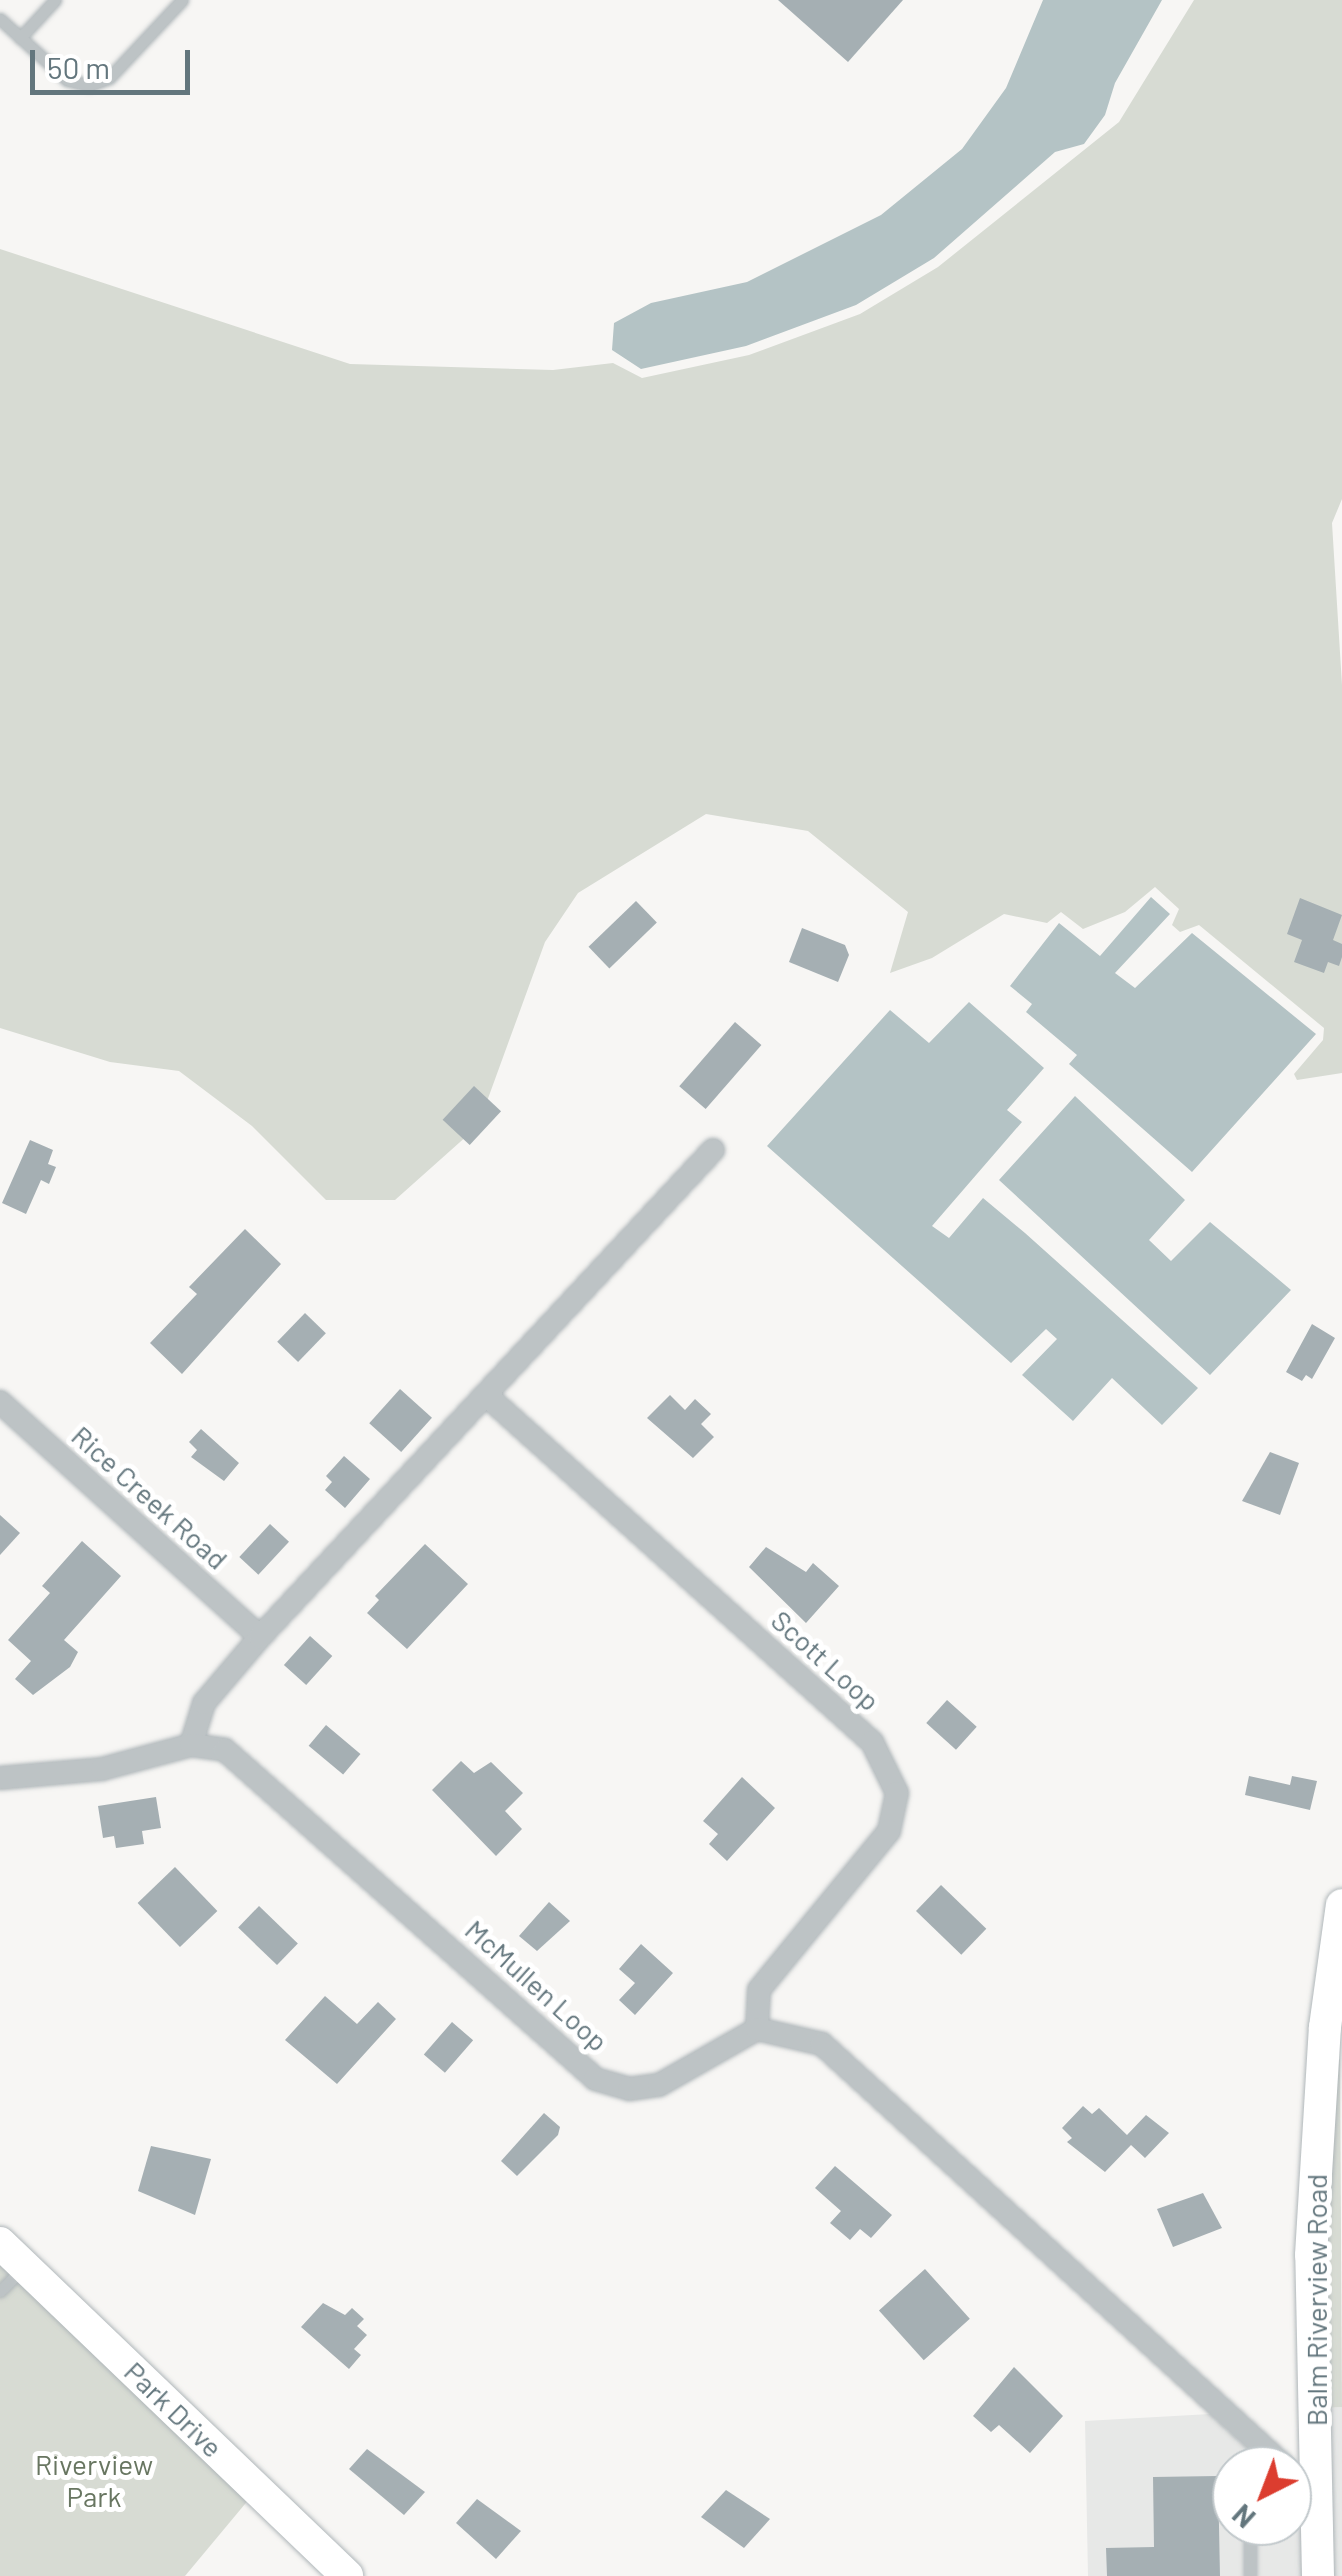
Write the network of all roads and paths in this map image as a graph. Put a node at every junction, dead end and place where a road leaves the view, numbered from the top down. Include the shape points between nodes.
1 (55, 0) edge
2 (182, 0) edge
3 (0, 19) edge
4 (20, 38) junction
5 (713, 1150) dead end
6 (487, 1396) junction
7 (0, 1402) edge
8 (260, 1637) junction
9 (190, 1745) junction
10 (0, 1778) edge
11 (1342, 1906) edge
12 (757, 2029) junction
13 (0, 2243) edge
14 (24, 2266) junction
15 (0, 2291) edge
16 (1262, 2446) edge
17 (1312, 2493) edge
18 (1316, 2497) junction
19 (1250, 2546) edge
20 (347, 2576) edge
21 (1250, 2576) edge
22 (1318, 2576) edge

1 - 4 lane
2 - 4 lane via 108,78 89,85 67,80
3 - 4 lane
5 - 6 street
6 - 8 street
6 - 12 street, Scott Loop via 872,1742 897,1792 889,1831 759,1990
7 - 8 street, Rice Creek Road
8 - 9 street via 204,1703
9 - 10 street via 102,1769
9 - 12 street, McMullen Loop via 225,1750 595,2079 629,2089 659,2085
11 - 18 main road, Balm Riverview Road via 1325,2028 1310,2255
12 - 16 street via 822,2044
13 - 14 main road, Park Drive
14 - 15 lane
14 - 20 main road, Park Drive
17 - 18 street
18 - 22 main road, Balm Riverview Road
19 - 21 lane

